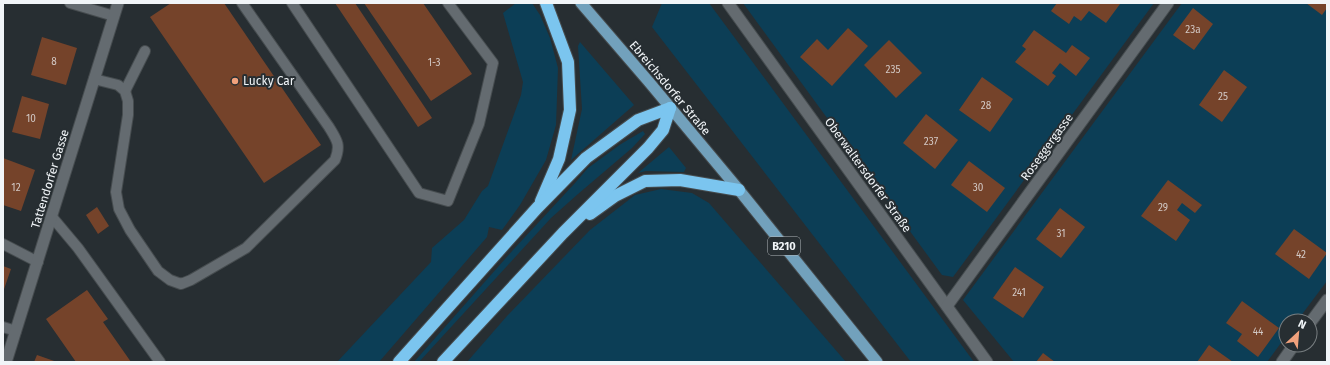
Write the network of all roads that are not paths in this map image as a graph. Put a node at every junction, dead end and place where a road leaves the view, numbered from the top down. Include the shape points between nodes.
1 (70, 3) edge
2 (118, 3) edge
3 (242, 3) edge
4 (292, 3) edge
5 (448, 3) edge
6 (546, 3) edge
7 (581, 3) edge
8 (728, 3) edge
9 (1168, 3) edge
10 (114, 16) junction
11 (145, 51) dead end
12 (94, 79) junction
13 (125, 91) junction
14 (670, 108) junction
15 (739, 190) junction
16 (537, 208) junction
17 (52, 216) junction
18 (563, 233) junction
19 (3, 244) edge
20 (38, 262) junction
21 (1327, 300) edge
22 (947, 306) junction
23 (1317, 313) edge
24 (3, 327) edge
25 (16, 331) junction
26 (1288, 353) edge
27 (6, 362) edge
28 (160, 362) edge
29 (400, 362) edge
30 (443, 362) edge
31 (877, 362) edge
32 (988, 362) edge
33 (1282, 362) edge

1 - 10 lane
2 - 10 street, Tattendorfer Gasse
3 - 13 lane via 329,127 338,151 335,160 246,248 181,284 158,271 119,209 116,192 128,115
4 - 5 lane via 419,193 448,201 480,124 493,63
6 - 16 highway via 568,62 570,110 559,159
7 - 14 main road, Ebreichsdorfer Straße / B210
8 - 22 street, Oberwaltersdorfer Straße
9 - 22 street, Roseggergasse
10 - 12 street, Tattendorfer Gasse
11 - 13 lane
12 - 13 lane via 118,86
12 - 17 street, Tattendorfer Gasse
14 - 15 main road, Ebreichsdorfer Straße / B210
14 - 16 highway via 638,120 586,158
14 - 18 highway via 663,130 648,148
15 - 18 highway via 680,180 645,181 615,196
15 - 31 main road, B210
16 - 29 highway
17 - 20 street, Tattendorfer Gasse
17 - 28 lane
18 - 30 highway
19 - 20 lane
20 - 25 street, Tattendorfer Gasse
21 - 23 street
22 - 32 street, Oberwaltersdorfer Straße
24 - 25 lane
25 - 27 street, Tattendorfer Gasse
26 - 33 street

